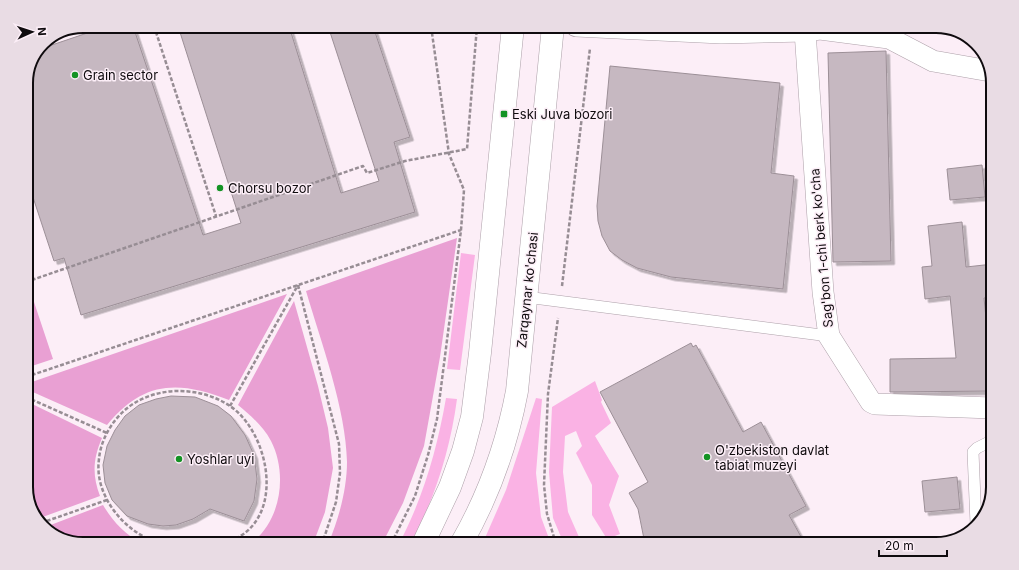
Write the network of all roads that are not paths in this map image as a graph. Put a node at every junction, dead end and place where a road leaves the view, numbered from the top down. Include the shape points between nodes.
1 (512, 33) edge
2 (552, 33) edge
3 (701, 33) edge
4 (740, 33) edge
5 (815, 33) edge
6 (848, 33) edge
7 (984, 70) edge
8 (526, 297) junction
9 (829, 336) junction
10 (986, 408) edge
11 (986, 444) edge
12 (976, 517) edge
13 (426, 537) edge
14 (464, 537) edge

1 - 13 main road via 472,417 450,487
2 - 8 main road, Zarqaynar ko'chasi
3 - 4 street
5 - 9 street, Sag'bon 1-chi berk ko'cha via 823,292
6 - 7 street via 890,38 933,61
8 - 9 lane
8 - 14 main road, Zarqaynar ko'chasi via 513,413 488,488
9 - 10 street, Sag'bon 1-chi berk ko'cha via 871,402 875,404
11 - 12 lane via 972,452

